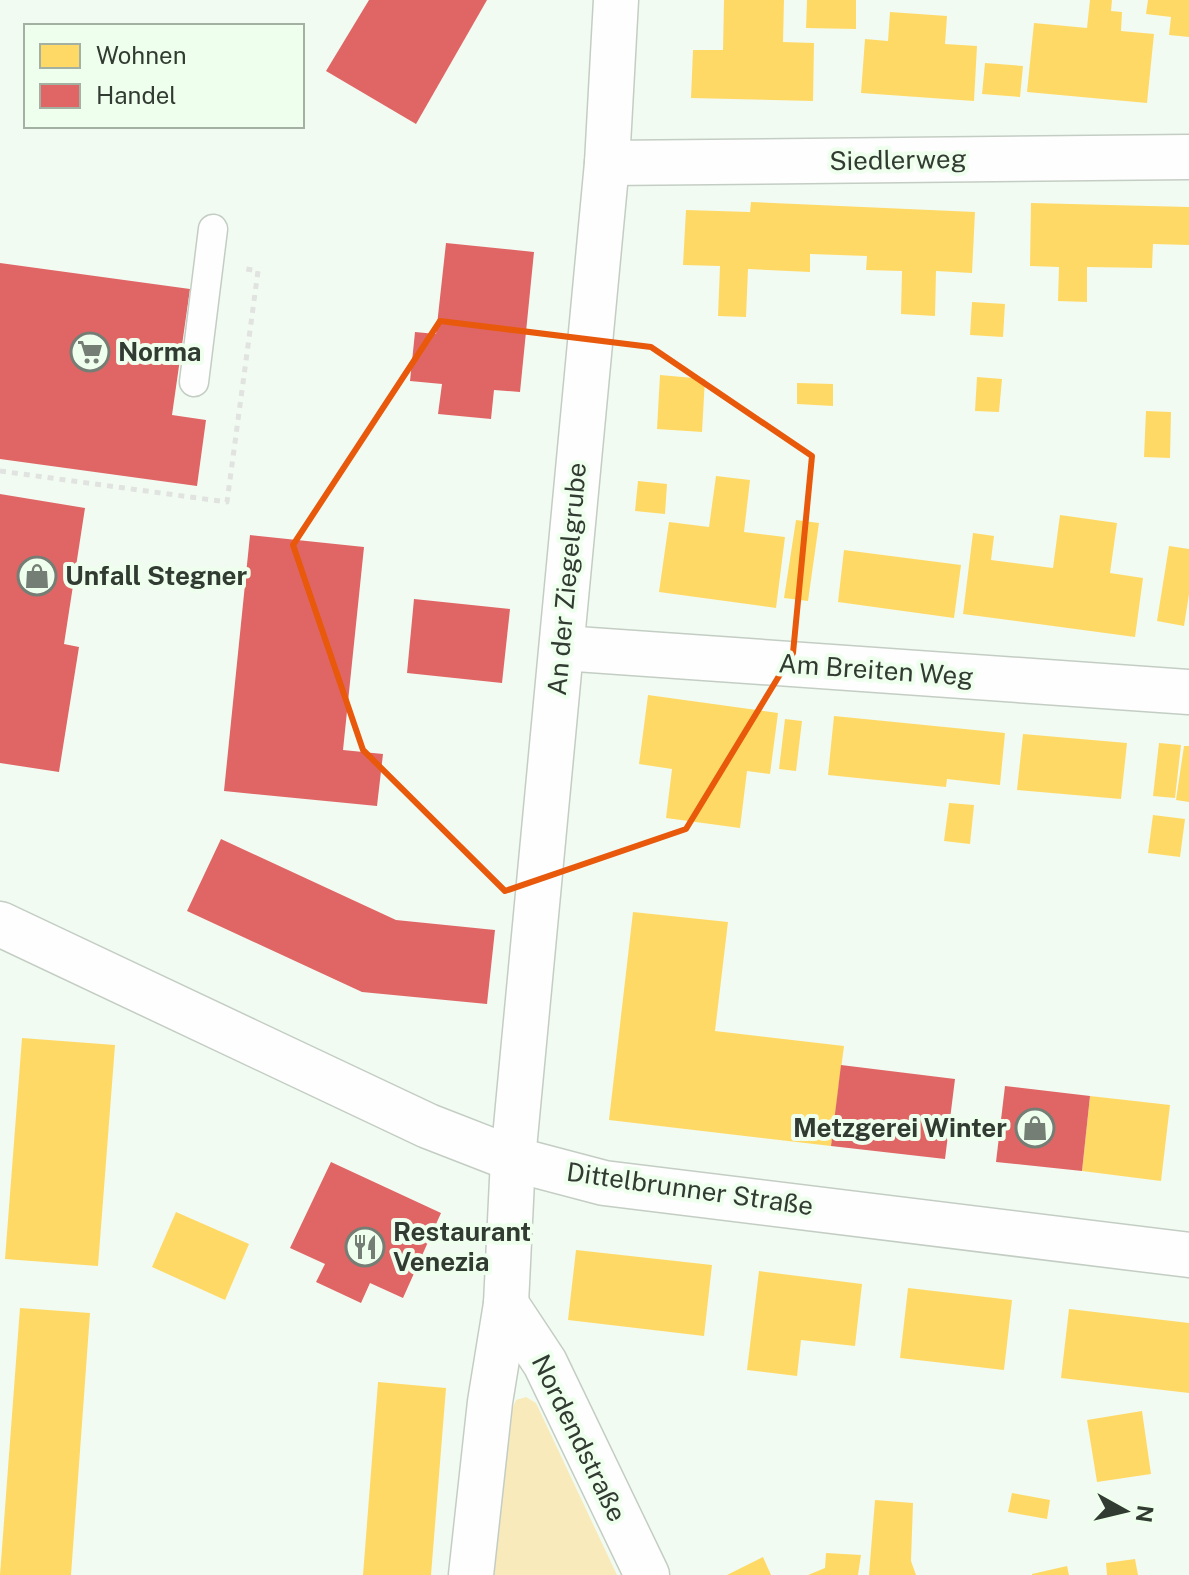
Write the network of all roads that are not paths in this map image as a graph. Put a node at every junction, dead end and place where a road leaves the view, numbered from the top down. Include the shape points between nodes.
1 (616, 0) edge
2 (1189, 157) edge
3 (607, 163) junction
4 (213, 229) dead end
5 (194, 382) dead end
6 (562, 648) junction
7 (1189, 692) edge
8 (0, 924) edge
9 (513, 1159) junction
10 (1189, 1255) edge
11 (506, 1304) junction
12 (471, 1575) edge
13 (647, 1575) edge

1 - 3 street, An der Ziegelgrube
2 - 3 street, Siedlerweg
3 - 6 street, An der Ziegelgrube
4 - 5 lane
6 - 7 street, Am Breiten Weg
6 - 9 street, An der Ziegelgrube
8 - 9 street, Dittelbrunner Straße via 428,1126
9 - 10 street, Dittelbrunner Straße via 604,1183
9 - 11 street, Nordendstraße
11 - 12 street, Nordendstraße
11 - 13 street, Nordendstraße via 545,1363

